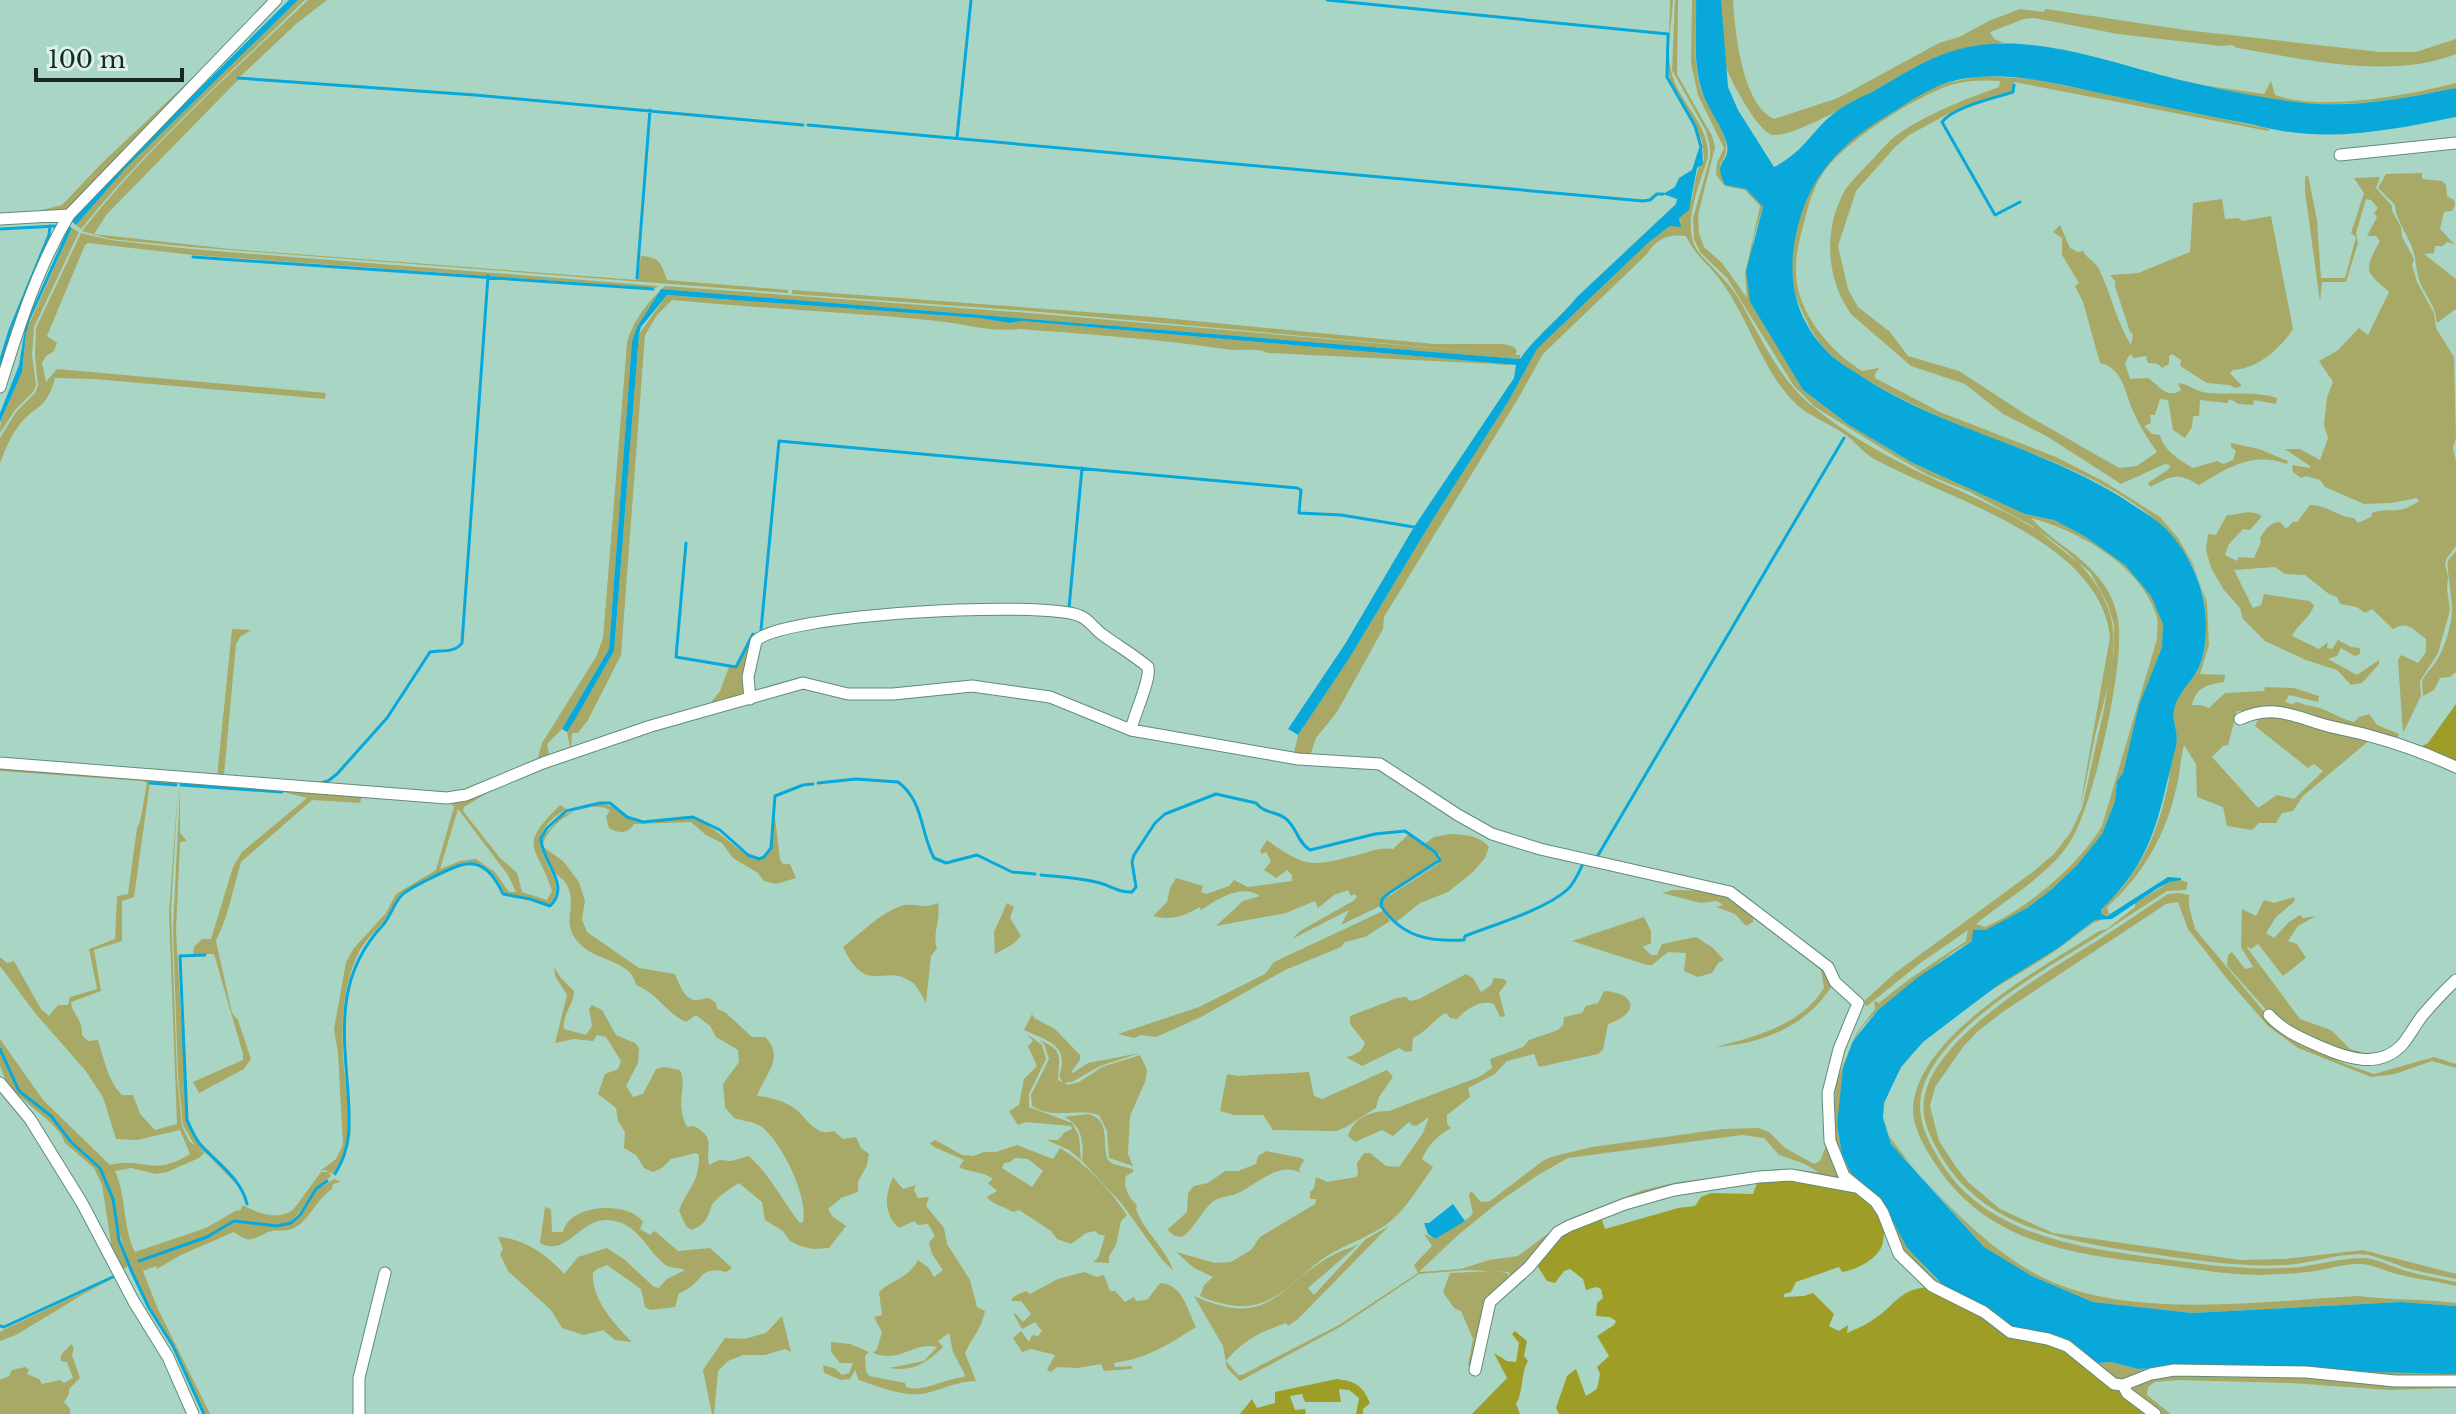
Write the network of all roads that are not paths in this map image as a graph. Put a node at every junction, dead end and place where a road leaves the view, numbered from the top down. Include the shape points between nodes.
1 (276, 0) edge
2 (2456, 143) edge
3 (2340, 155) dead end
4 (69, 215) junction
5 (0, 219) edge
6 (0, 387) edge
7 (750, 699) junction
8 (2240, 719) dead end
9 (1131, 730) junction
10 (0, 763) edge
11 (2456, 767) edge
12 (2456, 980) edge
13 (2269, 1015) dead end
14 (0, 1083) edge
15 (1856, 1187) junction
16 (385, 1273) dead end
17 (1475, 1370) dead end
18 (2456, 1381) edge
19 (2123, 1385) junction
20 (193, 1414) edge
21 (359, 1414) edge
22 (2155, 1414) edge

1 - 4 street
2 - 3 street
4 - 5 street
4 - 6 street via 20,322
7 - 9 street via 803,683 848,694 972,686 1050,697
7 - 9 street via 748,677 756,641 775,631 882,614 1066,612 1083,616 1148,667
7 - 10 street via 651,726 447,798
8 - 11 street via 2262,712 2296,714
9 - 15 street via 1298,759 1380,764 1492,834 1730,892 1828,967 1835,982 1858,1003 1832,1072 1827,1114 1836,1161
12 - 13 street via 2401,1045 2376,1060 2332,1052 2285,1030
14 - 20 street via 30,1119 82,1203 168,1357
15 - 17 street via 1791,1175 1759,1177 1674,1190 1569,1226 1490,1302
15 - 19 street via 1876,1202 1899,1254 1932,1286 2010,1332 2067,1346 2114,1384
16 - 21 street via 359,1378
18 - 19 street via 2174,1370
19 - 22 street

